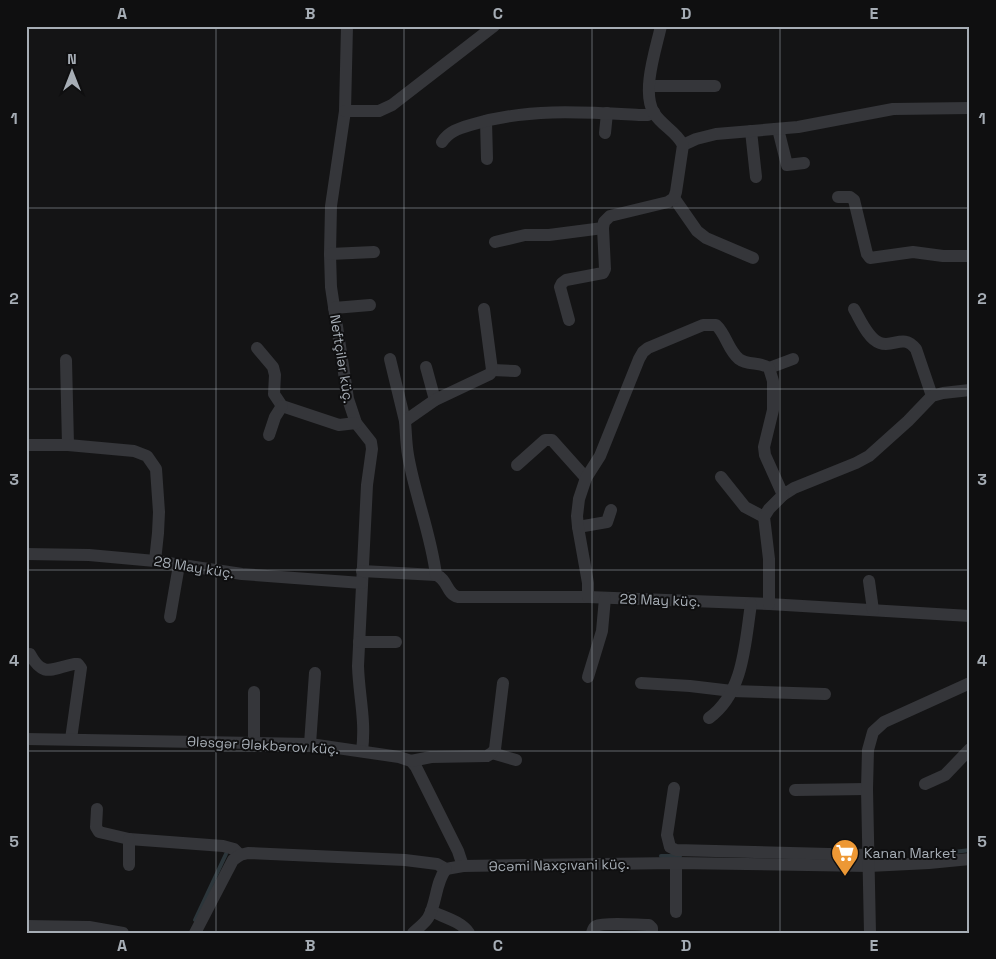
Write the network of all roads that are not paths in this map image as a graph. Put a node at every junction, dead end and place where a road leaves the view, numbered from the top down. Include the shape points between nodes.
1 (347, 26) edge
2 (494, 26) edge
3 (661, 26) edge
4 (649, 86) junction
5 (715, 86) dead end
6 (970, 108) edge
7 (346, 111) junction
8 (654, 112) junction
9 (607, 113) junction
10 (486, 121) junction
11 (778, 129) junction
12 (750, 131) junction
13 (605, 133) dead end
14 (442, 142) dead end
15 (683, 145) junction
16 (488, 159) dead end
17 (804, 163) dead end
18 (756, 177) dead end
19 (838, 196) dead end
20 (674, 198) junction
21 (602, 228) junction
22 (495, 242) dead end
23 (374, 252) dead end
24 (330, 254) junction
25 (970, 256) edge
26 (753, 258) dead end
27 (370, 305) dead end
28 (334, 308) junction
29 (484, 308) dead end
30 (854, 308) dead end
31 (568, 320) dead end
32 (257, 348) dead end
33 (793, 359) dead end
34 (66, 360) dead end
35 (390, 360) dead end
36 (426, 368) dead end
37 (769, 368) junction
38 (492, 370) junction
39 (515, 370) dead end
40 (970, 390) edge
41 (932, 396) junction
42 (435, 400) junction
43 (282, 406) junction
44 (405, 421) junction
45 (356, 423) junction
46 (269, 435) dead end
47 (26, 445) edge
48 (68, 445) junction
49 (517, 464) dead end
50 (721, 477) dead end
51 (586, 478) junction
52 (783, 495) junction
53 (611, 510) dead end
54 (764, 517) junction
55 (578, 527) junction
56 (26, 554) edge
57 (155, 561) junction
58 (179, 565) junction
59 (436, 575) junction
60 (362, 577) junction
61 (869, 581) dead end
62 (588, 597) junction
63 (605, 598) junction
64 (750, 604) junction
65 (769, 604) junction
66 (873, 610) junction
67 (970, 616) edge
68 (170, 617) dead end
69 (359, 642) junction
70 (396, 642) dead end
71 (30, 654) dead end
72 (315, 673) dead end
73 (588, 677) dead end
74 (502, 683) dead end
75 (641, 683) dead end
76 (970, 683) edge
77 (732, 691) junction
78 (254, 692) dead end
79 (825, 694) dead end
80 (709, 718) dead end
81 (26, 739) edge
82 (71, 739) junction
83 (254, 743) junction
84 (310, 744) junction
85 (970, 749) edge
86 (362, 751) junction
87 (492, 754) junction
88 (516, 760) dead end
89 (411, 761) junction
90 (925, 784) dead end
91 (674, 788) dead end
92 (866, 789) junction
93 (795, 790) dead end
94 (97, 809) dead end
95 (129, 840) junction
96 (240, 855) junction
97 (970, 859) edge
98 (869, 861) junction
99 (676, 864) junction
100 (129, 865) dead end
101 (462, 866) junction
102 (446, 869) junction
103 (431, 912) junction
104 (676, 912) dead end
105 (26, 926) edge
106 (76, 930) edge
107 (123, 933) edge
108 (196, 933) edge
109 (413, 933) edge
110 (468, 933) edge
111 (592, 933) edge
112 (652, 933) edge
113 (870, 933) edge

1 - 7 street, Neftçilər küç.
2 - 7 street via 392,105 379,111
3 - 4 street
4 - 5 street
4 - 8 street
6 - 11 street via 893,109
7 - 24 street, Neftçilər küç. via 331,206
8 - 9 street via 648,115
8 - 15 street
9 - 10 street via 533,112
9 - 13 street
10 - 14 street via 451,132
10 - 16 street
11 - 12 street
11 - 17 street via 787,165
12 - 15 street via 716,134
12 - 18 street
15 - 20 street
19 - 25 street via 854,200 870,258 913,252
20 - 21 street via 658,206 610,216
20 - 26 street via 697,231 706,238
21 - 22 street via 525,235
21 - 31 street via 603,273 566,280 560,287
23 - 24 street
24 - 28 street, Neftçilər küç.
27 - 28 street
28 - 45 street, Neftçilər küç. via 348,399
29 - 38 street
30 - 41 street via 878,343 911,343
32 - 43 street via 272,367 274,394
33 - 37 street
34 - 48 street
35 - 44 street
36 - 42 street
37 - 51 street via 740,360 716,325 703,325 648,348 642,352 600,456
37 - 52 street via 773,381 773,410 764,447
38 - 39 street
38 - 42 street via 490,374
40 - 41 street
41 - 52 street via 869,456
42 - 44 street
43 - 45 street via 339,424
43 - 46 street
44 - 59 street via 408,454
45 - 60 street, Neftçilər küç. via 371,442 372,449
47 - 48 street
48 - 57 street via 134,451 147,456 156,469 159,512
49 - 51 street via 548,439
50 - 54 street via 745,507
51 - 55 street via 579,499
52 - 54 street
53 - 55 street via 607,522
54 - 65 street via 769,558
55 - 62 street
56 - 57 street, 28 May küç.
57 - 58 street, 28 May küç.
58 - 60 street, 28 May küç. via 259,576
58 - 68 street
59 - 60 street, 28 May küç.
59 - 62 street, 28 May küç. via 444,579 451,593 458,597
60 - 69 street, Neftçilər küç.
61 - 66 street
62 - 63 street, 28 May küç.
63 - 64 street, 28 May küç.
63 - 73 street via 602,630
64 - 65 street, 28 May küç.
64 - 77 street via 742,665
65 - 66 street, 28 May küç.
66 - 67 street, 28 May küç.
69 - 70 street
69 - 86 street, Neftçilər küç. via 358,682 364,732
71 - 82 street via 41,670 74,664 81,668
72 - 84 street
74 - 87 street
75 - 77 street
76 - 92 street via 877,727 869,739
77 - 79 street
77 - 80 street via 726,703
78 - 83 street
81 - 82 street, Ələsgər Ələkbərov küç.
82 - 83 street, Ələsgər Ələkbərov küç.
83 - 84 street, Ələsgər Ələkbərov küç.
84 - 86 street, Ələsgər Ələkbərov küç.
85 - 90 street via 945,775
86 - 89 street, Ələsgər Ələkbərov küç.
87 - 88 street
87 - 89 street
89 - 101 street via 458,850
91 - 98 street via 667,835 670,847 676,850
92 - 93 street
92 - 98 street
94 - 95 street via 96,827 99,832
95 - 96 street via 223,846
95 - 100 street
96 - 102 street, Əcəmi Naxçıvani küç. via 258,853 405,860 437,864
96 - 108 street via 228,868
97 - 98 street, Əcəmi Naxçıvani küç. via 929,863
98 - 99 street, Əcəmi Naxçıvani küç.
98 - 113 street
99 - 101 street, Əcəmi Naxçıvani küç.
99 - 104 street
101 - 102 street, Əcəmi Naxçıvani küç.
102 - 103 street via 438,883
103 - 109 street
103 - 110 street via 457,923
105 - 106 street
106 - 107 street
111 - 112 street via 596,926 604,924 649,925

